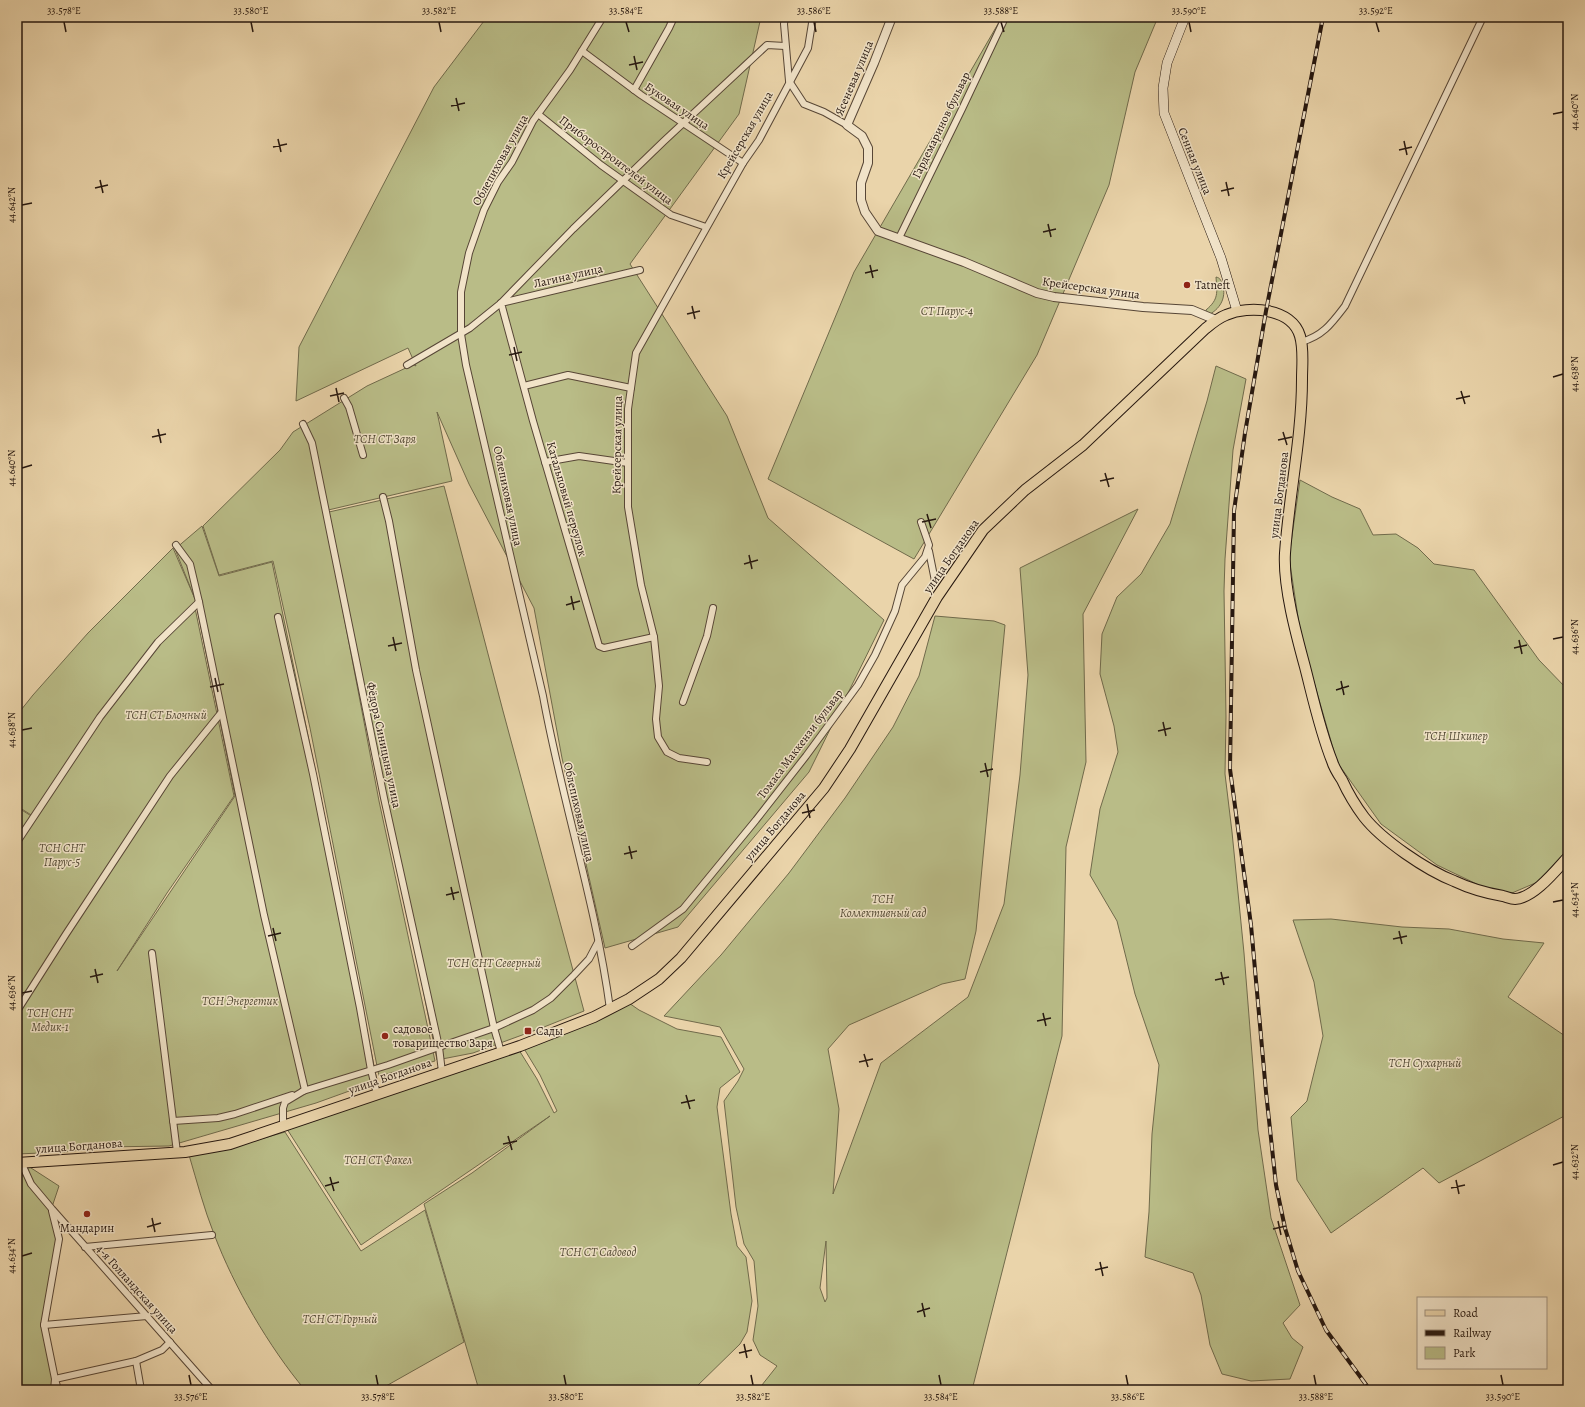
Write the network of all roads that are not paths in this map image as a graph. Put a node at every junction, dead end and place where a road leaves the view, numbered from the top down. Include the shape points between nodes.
1 (603, 17) edge
2 (674, 17) edge
3 (785, 17) edge
4 (813, 17) edge
5 (892, 17) edge
6 (1185, 17) edge
7 (1483, 17) edge
8 (1003, 22) dead end
9 (785, 46) junction
10 (582, 51) junction
11 (789, 81) junction
12 (634, 90) junction
13 (538, 114) junction
14 (682, 124) junction
15 (847, 125) junction
16 (743, 163) junction
17 (623, 181) junction
18 (706, 227) junction
19 (899, 238) junction
20 (640, 270) dead end
21 (501, 303) junction
22 (1237, 311) junction
23 (1216, 320) junction
24 (461, 334) junction
25 (1302, 342) junction
26 (408, 365) dead end
27 (524, 386) junction
28 (631, 388) junction
29 (344, 398) dead end
30 (303, 424) dead end
31 (363, 455) dead end
32 (545, 462) junction
33 (628, 463) junction
34 (383, 497) dead end
35 (921, 522) dead end
36 (176, 545) dead end
37 (929, 545) junction
38 (935, 581) dead end
39 (199, 602) junction
40 (713, 608) dead end
41 (278, 617) dead end
42 (654, 637) junction
43 (683, 702) dead end
44 (221, 713) junction
45 (707, 762) dead end
46 (17, 842) edge
47 (1568, 857) edge
48 (598, 942) junction
49 (632, 946) dead end
50 (152, 953) dead end
51 (610, 1009) junction
52 (17, 1011) edge
53 (494, 1028) junction
54 (438, 1048) junction
55 (501, 1052) junction
56 (371, 1070) junction
57 (442, 1072) junction
58 (305, 1090) junction
59 (377, 1094) junction
60 (173, 1121) junction
61 (283, 1127) junction
62 (177, 1152) junction
63 (19, 1162) edge
64 (17, 1178) edge
65 (52, 1209) junction
66 (212, 1235) dead end
67 (85, 1247) junction
68 (147, 1316) junction
69 (44, 1325) junction
70 (170, 1342) junction
71 (136, 1361) junction
72 (54, 1379) junction
73 (54, 1390) edge
74 (58, 1390) edge
75 (142, 1390) edge
76 (212, 1390) edge

1 - 10 street, Облепиховая улица
2 - 12 street
3 - 9 street
4 - 11 street, Крейсерская улица via 808,48
5 - 15 street, Ясеневая улица
6 - 22 main road, Сенная улица via 1167,63 1163,88 1164,113 1221,258
7 - 25 street via 1345,306 1324,332
8 - 19 street, Гардемаринов бульвар
9 - 11 street
9 - 14 street via 767,45
10 - 12 street, Буковая улица
10 - 13 street, Облепиховая улица
11 - 15 street, Крейсерская улица via 804,104
11 - 16 street, Крейсерская улица via 759,140
12 - 14 street, Буковая улица
13 - 17 street, Приборостроителей улица
13 - 24 street, Облепиховая улица via 484,210 461,292
14 - 16 street, Буковая улица
14 - 17 street
15 - 19 street, Крейсерская улица via 862,136 868,148 868,164 861,183 861,200 865,212 878,231
16 - 18 street, Крейсерская улица
17 - 18 street, Приборостроителей улица via 671,215
17 - 21 street
18 - 28 street, Крейсерская улица via 636,353
19 - 23 street, Крейсерская улица via 1037,293 1136,306 1192,310
20 - 21 street, Лагина улица
21 - 24 street
21 - 27 street, Катальповый переулок
22 - 23 main road, улица Богданова
22 - 25 main road, улица Богданова via 1255,310 1286,318 1296,326
23 - 51 main road, улица Богданова via 1082,445 1025,490 983,530 937,597 850,749 824,788 681,958 659,979
24 - 26 street
24 - 48 street, Облепиховая улица via 543,696 552,747
25 - 47 main road, улица Богданова via 1302,405 1285,555 1286,580 1298,641 1332,763 1366,818 1384,836 1424,865 1482,893 1516,899 1533,892
27 - 28 street via 568,375
27 - 32 street, Катальповый переулок
28 - 33 street, Крейсерская улица via 628,409
29 - 31 street
30 - 54 street, Фёдора Синицына улица via 312,443
32 - 33 street via 579,456
32 - 42 street, Катальповый переулок via 598,646 604,648
33 - 42 street, Крейсерская улица via 628,507 641,585
34 - 53 street via 416,670
35 - 37 street
36 - 39 street via 190,564
37 - 38 street
37 - 49 street, Томаса Маккензи бульвар via 925,557 902,585 896,611 858,685 806,756 683,909
39 - 44 street
39 - 46 street via 158,642 100,717
40 - 43 street via 707,636
41 - 56 street via 313,774
42 - 45 street, Крейсерская улица via 659,686 656,719 658,737 667,752 679,758
44 - 52 street via 170,776
44 - 58 street
48 - 51 street, Облепиховая улица
48 - 53 street via 589,960 551,998 533,1010
50 - 60 street
51 - 55 main road, улица Богданова
53 - 54 street
53 - 55 street
54 - 56 street
54 - 57 street, Фёдора Синицына улица
55 - 57 main road, улица Богданова
56 - 58 street
56 - 59 street
57 - 59 main road, улица Богданова
58 - 60 street via 218,1118
58 - 61 street via 285,1102
59 - 61 main road, улица Богданова
60 - 62 street
61 - 62 main road, улица Богданова via 230,1144
62 - 63 main road, улица Богданова
63 - 64 street
63 - 65 street, 4-я Голландская улица via 31,1184
65 - 67 street, 4-я Голландская улица
65 - 69 street via 59,1239
66 - 67 street
67 - 68 street, 4-я Голландская улица
68 - 69 street
68 - 70 street, 4-я Голландская улица
69 - 72 street
70 - 71 street via 162,1350
70 - 76 street, 4-я Голландская улица
71 - 72 street
71 - 75 street
72 - 73 street
72 - 74 street

